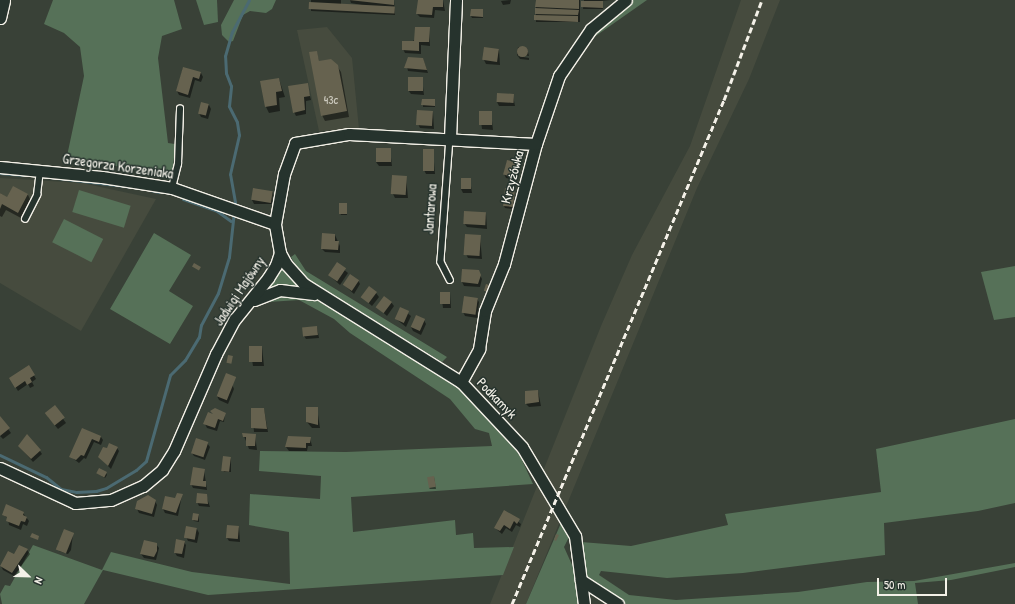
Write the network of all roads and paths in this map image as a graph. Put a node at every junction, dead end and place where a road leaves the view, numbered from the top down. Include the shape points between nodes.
1 (4, 0) edge
2 (456, 0) edge
3 (626, 0) edge
4 (0, 18) edge
5 (180, 109) dead end
6 (450, 138) junction
7 (536, 144) junction
8 (0, 167) edge
9 (40, 171) junction
10 (172, 188) junction
11 (25, 218) dead end
12 (275, 224) junction
13 (280, 253) junction
14 (450, 280) dead end
15 (320, 295) junction
16 (247, 305) junction
17 (461, 382) junction
18 (0, 468) edge
19 (581, 580) junction
20 (584, 604) edge
21 (618, 604) edge

1 - 4 street
2 - 6 street, Jantarowa
3 - 7 street, Krzyżówka via 592,29 559,76
5 - 10 lane via 178,164
6 - 7 street
6 - 12 street, Jadwigi Majówny via 349,134 295,142 284,174
6 - 14 lane, Jantarowa via 441,262
7 - 17 street, Krzyżówka via 504,264 485,311 479,349
8 - 9 street, Grzegorza Korzeniaka
9 - 10 street, Grzegorza Korzeniaka
9 - 11 lane via 37,195
10 - 12 street, Grzegorza Korzeniaka
12 - 13 street, Jadwigi Majówny
13 - 15 street, Podkamyk via 293,273
13 - 16 street, Jadwigi Majówny via 268,278
15 - 16 street, Podkamyk via 280,290 266,294
15 - 17 street, Podkamyk via 353,312
16 - 18 street, Jadwigi Majówny via 235,319 216,354 174,451 162,470 143,486 111,500 75,503
17 - 19 street, Podkamyk via 522,447 575,536
19 - 20 street, Podkamyk
19 - 21 street

